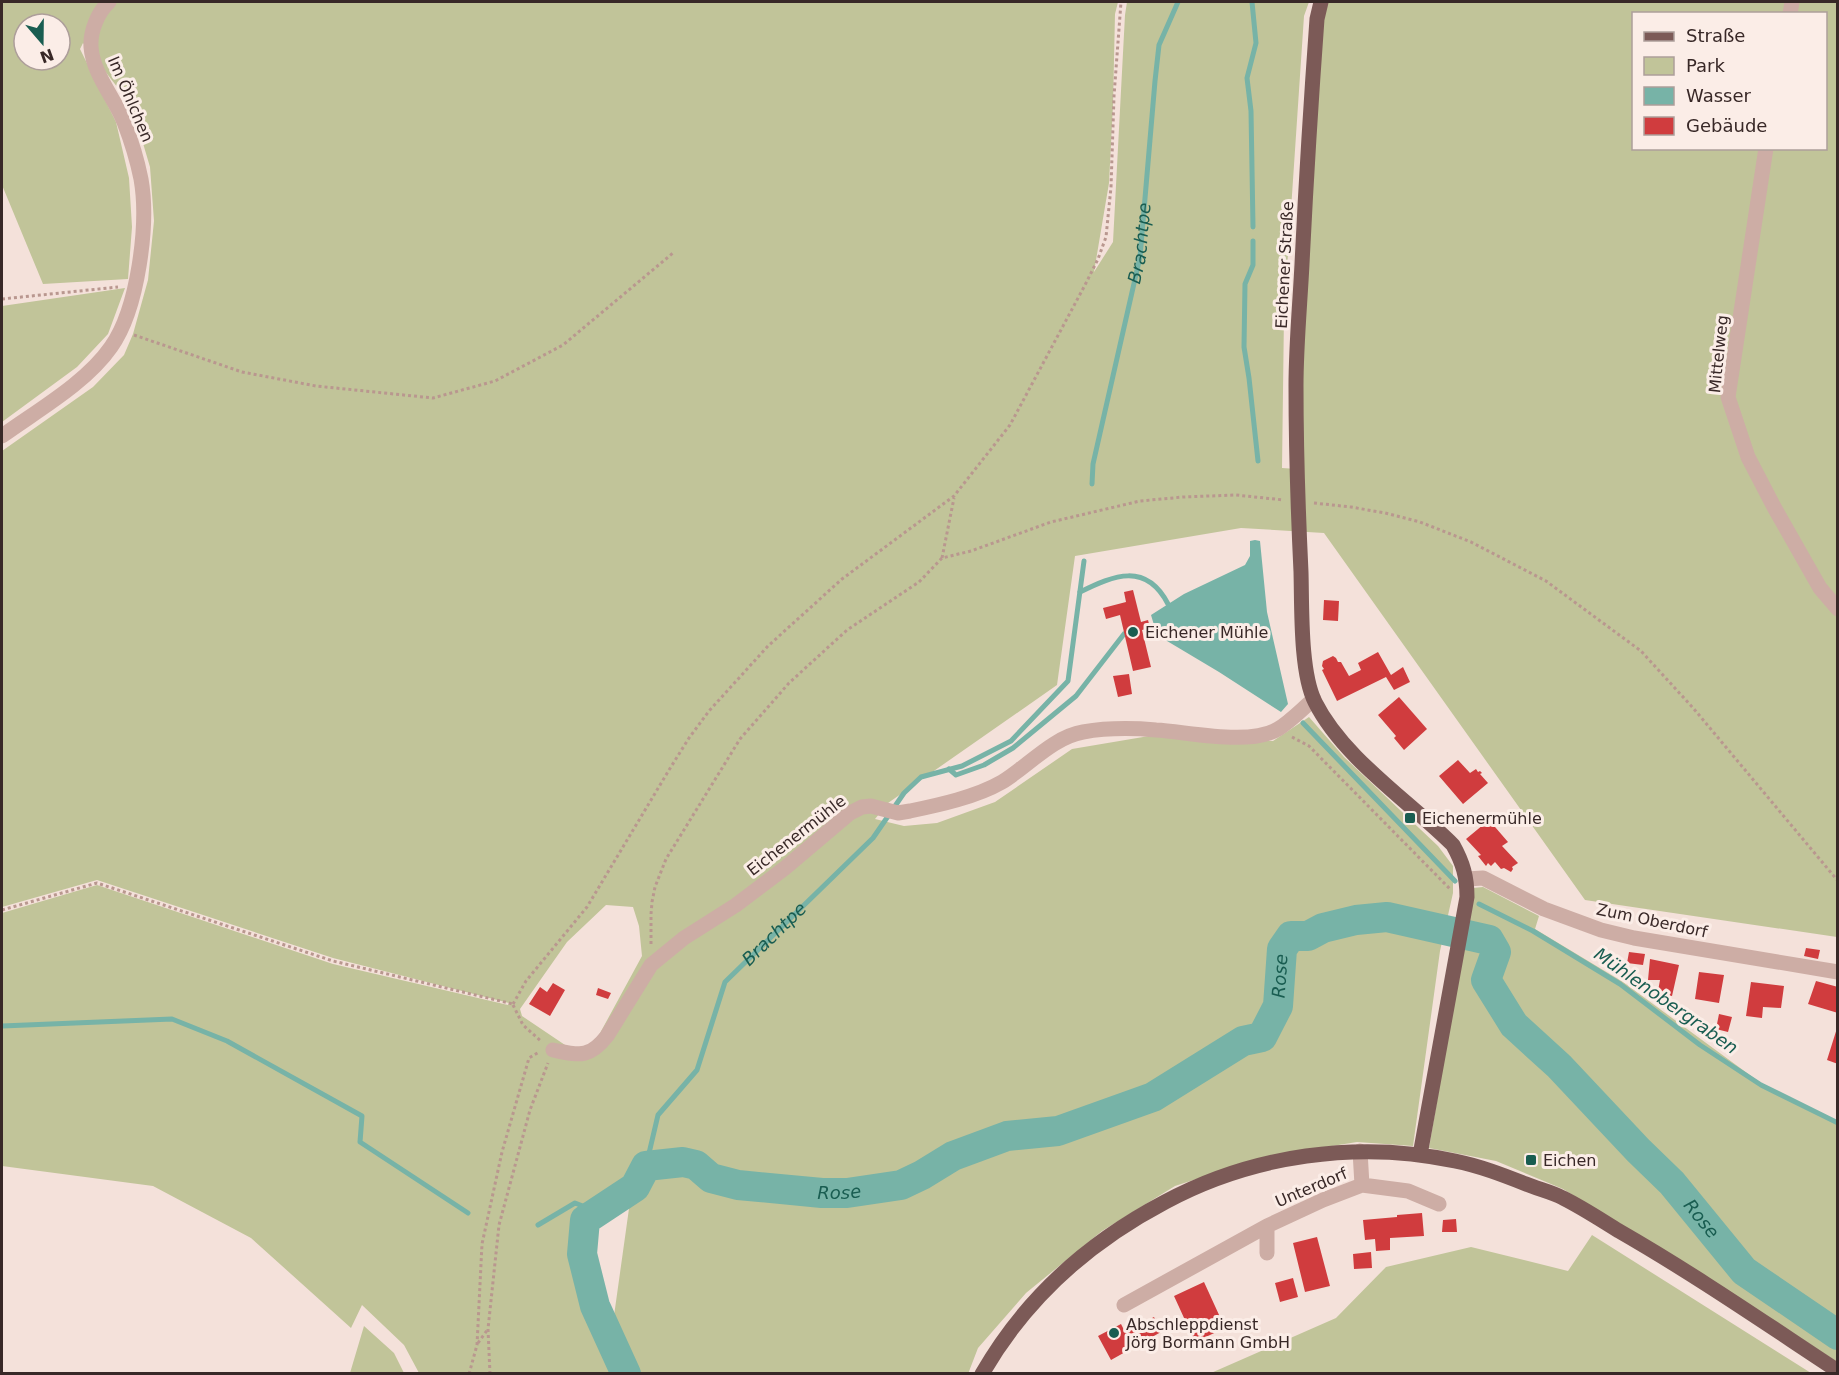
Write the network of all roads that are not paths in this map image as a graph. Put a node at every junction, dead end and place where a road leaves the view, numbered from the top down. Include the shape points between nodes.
1 (109, 2) edge
2 (1321, 2) edge
3 (1766, 150) edge
4 (2, 436) edge
5 (1838, 609) edge
6 (1314, 699) junction
7 (1467, 879) junction
8 (1838, 972) edge
9 (553, 1050) road end
10 (1360, 1151) junction
11 (1420, 1155) junction
12 (1362, 1185) junction
13 (1439, 1204) dead end
14 (1267, 1226) junction
15 (1267, 1253) dead end
16 (1124, 1305) dead end
17 (1838, 1371) edge
18 (982, 1374) edge

1 - 4 street, Im Öhlchen via 94,24 91,45 133,146 141,181 143,235 129,311 111,348 74,384
2 - 6 main road, Eichener Straße via 1308,132 1296,385 1304,640
3 - 5 street, Mittelweg via 1728,397 1748,457 1763,487 1820,588
6 - 7 main road via 1324,719 1344,743 1453,845
6 - 9 street, Eichenermühle via 1278,729 1261,735 1215,736 1155,729 1082,732 1054,744 984,791 898,813 862,807 736,905 651,964 600,1045 581,1055
7 - 8 street, Zum Oberdorf via 1483,878 1544,909 1601,930
7 - 11 main road
10 - 11 main road
10 - 12 street, Unterdorf
10 - 18 main road via 1316,1154 1235,1173 1145,1212 1081,1257 1037,1297
11 - 17 main road via 1493,1171 1563,1198 1672,1261
12 - 13 street, Unterdorf via 1408,1191
12 - 14 street, Unterdorf
14 - 15 street, Unterdorf
14 - 16 street

